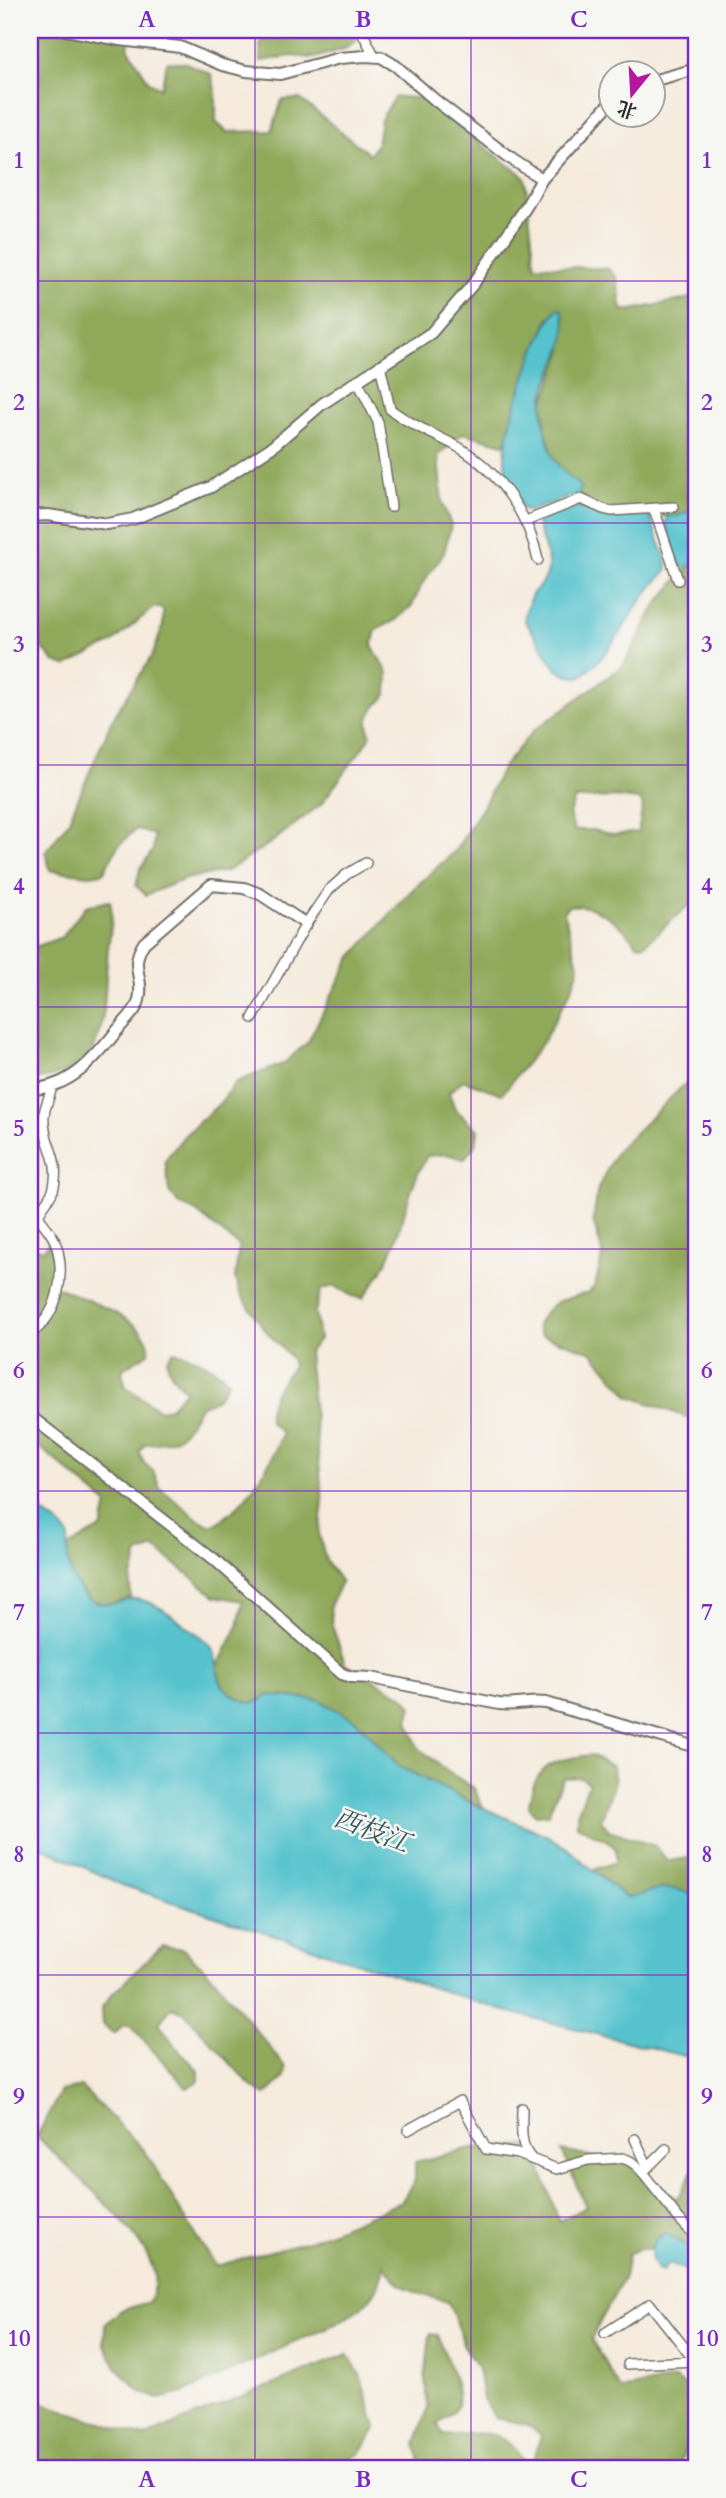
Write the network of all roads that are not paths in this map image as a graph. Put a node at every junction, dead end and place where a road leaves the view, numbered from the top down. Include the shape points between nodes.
1 (66, 30) edge
2 (361, 30) edge
3 (375, 57) junction
4 (696, 69) edge
5 (666, 77) edge
6 (596, 120) edge
7 (542, 179) junction
8 (380, 365) junction
9 (357, 380) junction
10 (391, 507) dead end
11 (674, 508) dead end
12 (654, 509) junction
13 (30, 516) edge
14 (526, 520) junction
15 (538, 560) dead end
16 (678, 580) dead end
17 (366, 863) dead end
18 (306, 925) junction
19 (253, 1018) dead end
20 (52, 1086) junction
21 (30, 1089) edge
22 (30, 1334) edge
23 (30, 1416) edge
24 (696, 1746) edge
25 (522, 2108) dead end
26 (408, 2130) dead end
27 (635, 2139) dead end
28 (666, 2149) dead end
29 (531, 2158) junction
30 (645, 2170) junction
31 (696, 2236) edge
32 (605, 2333) dead end
33 (696, 2361) edge
34 (628, 2364) dead end

1 - 3 street via 180,47 222,65 280,74 340,58
2 - 3 street
3 - 7 street via 396,66
4 - 5 street
6 - 7 street
7 - 8 street via 474,283 431,333
8 - 9 street
8 - 14 street via 390,409 474,458 493,475
9 - 10 street via 378,422
9 - 13 street via 211,487 133,519 107,524
11 - 12 street
12 - 14 street via 603,509 581,499
12 - 16 street
14 - 15 street
17 - 18 street via 329,890
18 - 19 street
18 - 20 street via 252,891 211,885 144,943 135,963 142,989 138,1005 86,1067
20 - 21 street
20 - 22 street via 43,1122 55,1159 55,1178 38,1216 56,1244 59,1278 57,1299 41,1327
23 - 24 street via 214,1559 342,1674 499,1704 546,1703
25 - 29 street via 523,2143
26 - 29 street via 460,2101 486,2148
27 - 30 street
28 - 30 street
29 - 30 street via 557,2169 588,2160 623,2158
30 - 31 street
32 - 33 street via 650,2304
33 - 34 street

